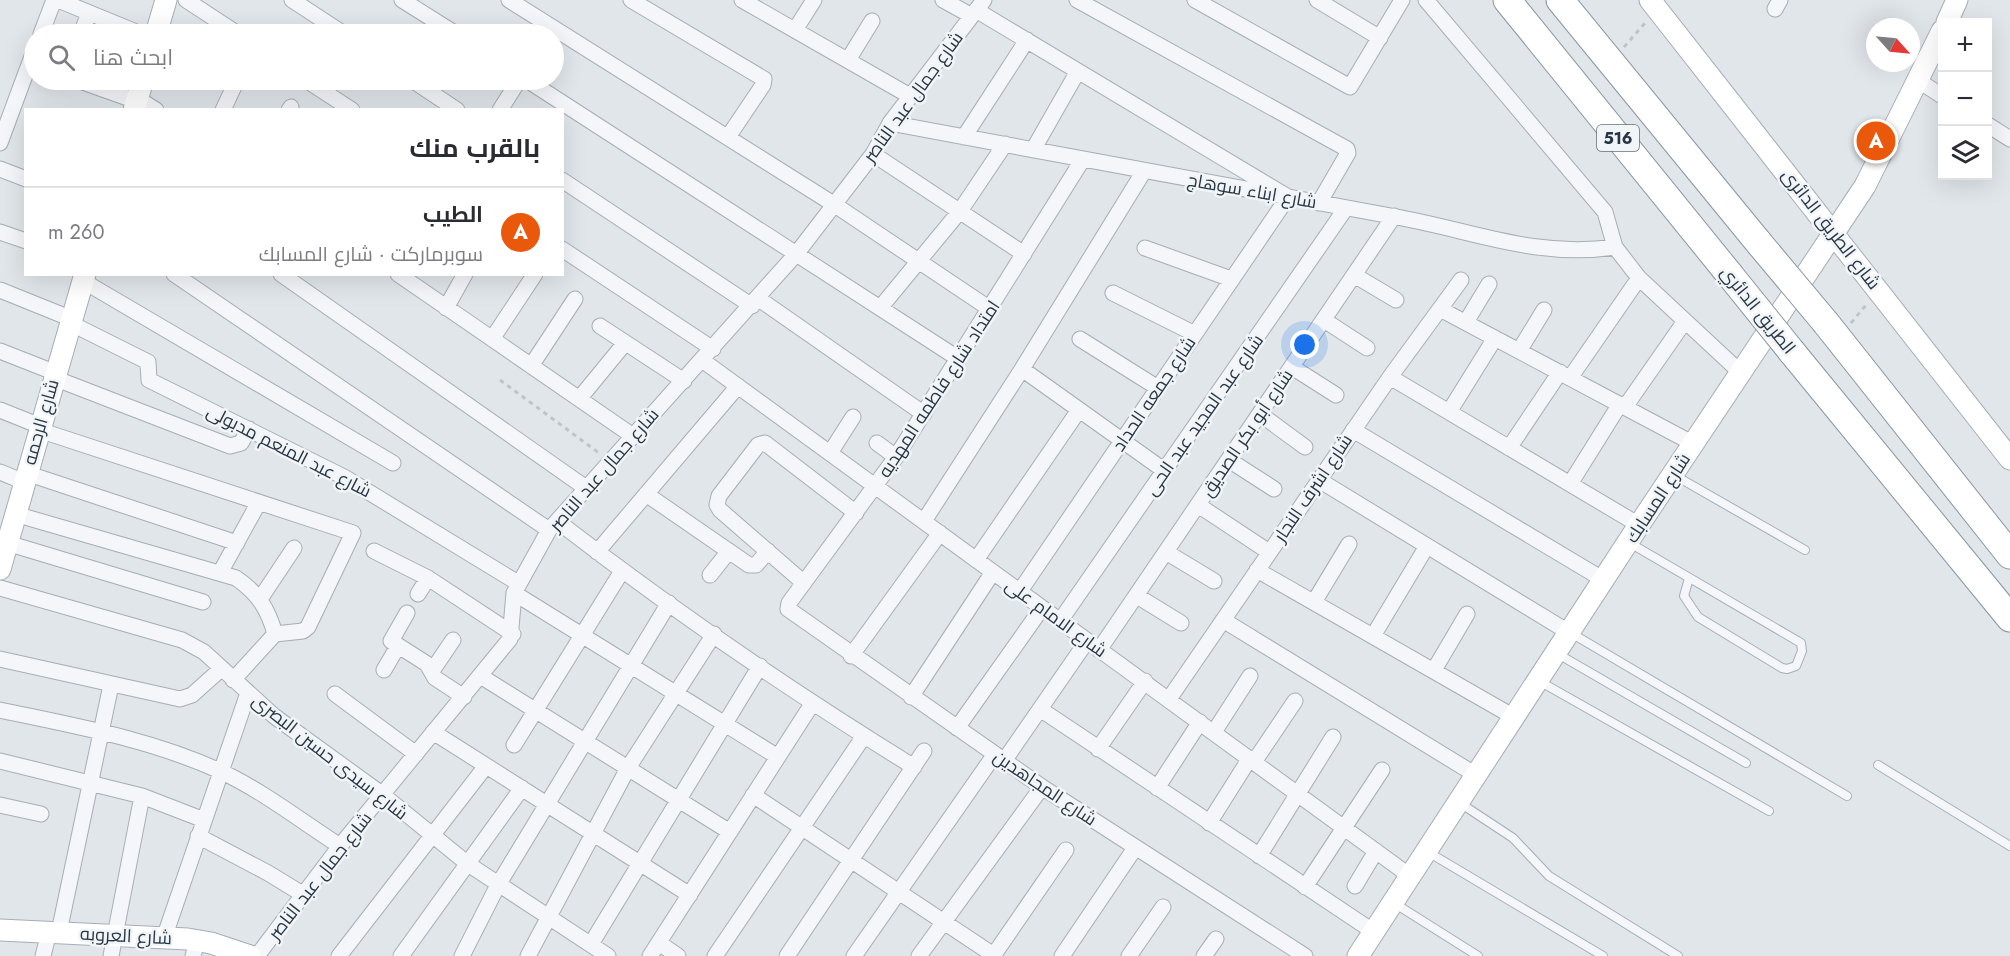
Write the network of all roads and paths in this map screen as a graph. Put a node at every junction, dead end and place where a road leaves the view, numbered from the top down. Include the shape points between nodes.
1 (54, 0) edge
2 (58, 0) edge
3 (166, 0) edge
4 (186, 0) edge
5 (292, 0) edge
6 (402, 0) edge
7 (509, 0) edge
8 (631, 0) edge
9 (742, 0) edge
10 (814, 0) edge
11 (943, 0) edge
12 (1077, 0) edge
13 (1195, 0) edge
14 (1317, 0) edge
15 (1402, 0) edge
16 (1426, 0) edge
17 (1507, 0) edge
18 (1560, 0) edge
19 (1650, 0) edge
20 (1957, 0) edge
21 (977, 9) edge
22 (89, 13) junction
23 (1949, 18) edge
24 (872, 21) dead end
25 (1647, 21) dead end
26 (44, 24) edge
27 (85, 24) edge
28 (116, 24) edge
29 (159, 24) edge
30 (223, 24) edge
31 (329, 24) edge
32 (440, 24) edge
33 (547, 24) edge
34 (795, 30) junction
35 (564, 34) edge
36 (1380, 38) junction
37 (1027, 40) junction
38 (1938, 40) edge
39 (848, 60) junction
40 (1611, 62) junction
41 (1078, 71) junction
42 (1919, 81) junction
43 (25, 90) edge
44 (112, 90) edge
45 (233, 90) edge
46 (321, 90) edge
47 (427, 90) edge
48 (513, 90) edge
49 (543, 90) edge
50 (1938, 93) edge
51 (910, 96) junction
52 (137, 97) edge
53 (153, 108) edge
54 (225, 108) edge
55 (348, 108) edge
56 (454, 108) edge
57 (501, 108) edge
58 (19, 114) edge
59 (890, 123) junction
60 (1990, 126) edge
61 (728, 137) junction
62 (964, 137) junction
63 (2010, 139) edge
64 (0, 143) edge
65 (1005, 144) junction
66 (1033, 150) junction
67 (873, 154) junction
68 (1083, 159) junction
69 (0, 169) edge
70 (1144, 171) junction
71 (24, 178) edge
72 (564, 181) edge
73 (1288, 197) junction
74 (1319, 203) junction
75 (835, 205) junction
76 (1346, 208) junction
77 (960, 211) junction
78 (1394, 216) junction
79 (0, 232) edge
80 (1834, 232) junction
81 (24, 240) edge
82 (1145, 248) dead end
83 (1615, 248) junction
84 (564, 250) edge
85 (797, 254) junction
86 (1024, 254) junction
87 (921, 261) junction
88 (1354, 275) junction
89 (177, 276) edge
90 (284, 276) edge
91 (401, 276) edge
92 (464, 276) edge
93 (535, 276) edge
94 (84, 278) edge
95 (1639, 278) junction
96 (1231, 279) junction
97 (1461, 280) dead end
98 (1489, 284) dead end
99 (0, 290) edge
100 (1113, 293) dead end
101 (1874, 297) dead end
102 (575, 299) dead end
103 (1396, 300) dead end
104 (755, 303) junction
105 (446, 308) junction
106 (880, 308) junction
107 (990, 309) junction
108 (1440, 309) junction
109 (1544, 310) dead end
110 (1324, 320) junction
111 (71, 321) junction
112 (1685, 321) junction
113 (1466, 322) junction
114 (600, 326) dead end
115 (1832, 331) junction
116 (1195, 334) junction
117 (1495, 338) junction
118 (492, 339) junction
119 (1080, 339) dead end
120 (625, 343) junction
121 (1367, 348) dead end
122 (0, 351) edge
123 (1519, 351) junction
124 (708, 354) junction
125 (958, 359) junction
126 (531, 366) junction
127 (1292, 367) junction
128 (1022, 369) junction
129 (1740, 372) junction
130 (55, 375) junction
131 (1565, 375) junction
132 (1390, 377) junction
133 (500, 380) dead end
134 (684, 381) junction
135 (738, 386) junction
136 (1158, 388) junction
137 (1336, 395) dead end
138 (579, 399) junction
139 (1622, 406) junction
140 (0, 410) edge
141 (1079, 410) junction
142 (1449, 412) junction
143 (924, 414) junction
144 (1260, 414) junction
145 (853, 417) dead end
146 (39, 428) junction
147 (249, 429) junction
148 (1353, 430) junction
149 (633, 436) junction
150 (1122, 441) junction
151 (877, 443) dead end
152 (1694, 444) junction
153 (1305, 447) dead end
154 (1509, 448) junction
155 (830, 453) junction
156 (896, 456) junction
157 (2010, 459) edge
158 (1229, 460) junction
159 (610, 462) junction
160 (393, 463) dead end
161 (1165, 471) junction
162 (0, 472) edge
163 (1673, 475) junction
164 (25, 478) junction
165 (1318, 480) junction
166 (1570, 484) junction
167 (876, 487) junction
168 (586, 488) junction
169 (1274, 489) dead end
170 (646, 494) junction
171 (259, 502) junction
172 (1198, 505) junction
173 (856, 513) junction
174 (15, 514) junction
175 (924, 521) junction
176 (553, 526) junction
177 (940, 533) junction
178 (1634, 534) junction
179 (6, 536) edge
180 (237, 543) junction
181 (1349, 544) dead end
182 (1427, 546) junction
183 (294, 548) dead end
184 (1805, 550) dead end
185 (374, 551) dead end
186 (729, 551) junction
187 (768, 551) junction
188 (597, 552) junction
189 (1167, 552) junction
190 (1269, 552) junction
191 (2010, 555) edge
192 (976, 560) junction
193 (0, 569) edge
194 (622, 570) junction
195 (1257, 570) junction
196 (221, 571) junction
197 (993, 572) junction
198 (710, 575) dead end
199 (428, 578) junction
200 (1689, 578) junction
201 (1604, 580) junction
202 (1214, 581) dead end
203 (804, 583) junction
204 (0, 588) edge
205 (516, 588) junction
206 (1020, 591) junction
207 (418, 594) dead end
208 (1137, 596) junction
209 (260, 599) junction
210 (203, 602) dead end
211 (1314, 602) junction
212 (669, 603) junction
213 (1042, 608) junction
214 (790, 612) joint
215 (407, 613) dead end
216 (1467, 614) dead end
217 (2010, 618) edge
218 (1223, 620) junction
219 (1060, 621) junction
220 (1181, 623) dead end
221 (1570, 633) junction
222 (275, 634) junction
223 (513, 634) junction
224 (714, 634) junction
225 (582, 635) junction
226 (1373, 636) junction
227 (453, 640) dead end
228 (398, 646) junction
229 (1093, 646) junction
230 (1556, 653) junction
231 (851, 656) junction
232 (0, 659) edge
233 (632, 666) junction
234 (760, 666) junction
235 (221, 669) junction
236 (384, 670) dead end
237 (1434, 670) junction
238 (432, 671) junction
239 (482, 676) junction
240 (1251, 676) dead end
241 (233, 680) junction
242 (1145, 681) junction
243 (1538, 681) junction
244 (111, 684) junction
245 (248, 693) junction
246 (334, 693) dead end
247 (676, 693) junction
248 (911, 697) junction
249 (464, 698) junction
250 (1169, 699) junction
251 (1295, 701) dead end
252 (812, 704) junction
253 (1040, 709) junction
254 (0, 710) edge
255 (535, 710) junction
256 (1514, 717) junction
257 (1200, 722) junction
258 (724, 723) junction
259 (957, 728) junction
260 (101, 732) junction
261 (434, 732) junction
262 (1214, 732) junction
263 (864, 736) junction
264 (1333, 737) dead end
265 (585, 741) junction
266 (514, 745) dead end
267 (1098, 749) junction
268 (924, 751) dead end
269 (416, 754) junction
270 (778, 757) junction
271 (999, 758) junction
272 (1252, 760) junction
273 (0, 761) edge
274 (1746, 763) dead end
275 (1878, 765) dead end
276 (486, 766) junction
277 (914, 767) junction
278 (628, 768) junction
279 (1382, 770) dead end
280 (221, 772) junction
281 (1476, 775) junction
282 (91, 782) junction
283 (1042, 787) junction
284 (522, 788) junction
285 (1157, 788) junction
286 (1298, 794) junction
287 (383, 795) junction
288 (753, 795) junction
289 (142, 796) junction
290 (1847, 796) dead end
291 (677, 799) junction
292 (546, 803) junction
293 (1458, 803) junction
294 (0, 806) edge
295 (1769, 811) dead end
296 (41, 814) dead end
297 (204, 820) junction
298 (1209, 823) junction
299 (1343, 827) junction
300 (802, 828) junction
301 (730, 832) junction
302 (593, 834) junction
303 (198, 836) junction
304 (431, 837) junction
305 (340, 846) junction
306 (2010, 846) edge
307 (1135, 848) junction
308 (1066, 850) dead end
309 (1376, 851) junction
310 (1427, 851) junction
311 (1259, 856) junction
312 (851, 860) junction
313 (638, 862) junction
314 (468, 864) junction
315 (1410, 876) junction
316 (498, 885) junction
317 (1355, 886) dead end
318 (1305, 887) junction
319 (898, 891) junction
320 (304, 895) junction
321 (690, 895) junction
322 (1393, 903) junction
323 (1163, 907) dead end
324 (549, 916) junction
325 (944, 922) junction
326 (0, 930) edge
327 (54, 932) junction
328 (1374, 932) junction
329 (164, 938) junction
330 (1216, 939) dead end
331 (591, 944) junction
332 (112, 946) edge
333 (195, 948) edge
334 (655, 950) edge
335 (1362, 955) edge
336 (43, 956) edge
337 (250, 956) edge
338 (257, 956) edge
339 (339, 956) edge
340 (401, 956) edge
341 (462, 956) edge
342 (528, 956) edge
343 (608, 956) edge
344 (678, 956) edge
345 (715, 956) edge
346 (787, 956) edge
347 (854, 956) edge
348 (920, 956) edge
349 (994, 956) edge
350 (1062, 956) edge
351 (1129, 956) edge
352 (1204, 956) edge
353 (1305, 956) edge
354 (1478, 956) edge
355 (1603, 956) edge
356 (1678, 956) edge

1 - 26 street
2 - 22 street
3 - 29 street
4 - 30 street
5 - 31 street
6 - 32 street
7 - 33 street
8 - 61 street via 764,79
9 - 34 street
10 - 34 street
11 - 21 street
12 - 74 street via 1347,149
13 - 36 street via 1348,87
14 - 36 street
15 - 36 street
16 - 83 street via 1605,212
17 - 217 highway, الطريق الدائري / 516, bridge
18 - 40 highway, 516
19 - 80 street, شارع الطريق الدائرى
20 - 23 street
21 - 37 street
21 - 51 street, شارع جمال عبد الناصر
22 - 27 street
22 - 28 street
24 - 39 street
25 - 40 path
34 - 39 street
35 - 61 street
37 - 41 street
37 - 62 street
38 - 42 street, شارع المسابك
39 - 51 street
40 - 115 highway, 516, bridge
41 - 66 street
41 - 73 street
42 - 50 street
42 - 80 street, شارع المسابك via 1865,186
43 - 58 street
44 - 52 street
45 - 54 street
46 - 55 street
47 - 56 street
48 - 57 street
49 - 85 street
51 - 59 street, شارع جمال عبد الناصر
52 - 53 street
58 - 64 street
59 - 62 street, شارع ابناء سوهاج
59 - 67 street, شارع جمال عبد الناصر
60 - 63 street
61 - 75 street
62 - 65 street, شارع ابناء سوهاج
65 - 66 street, شارع ابناء سوهاج
65 - 77 street
66 - 68 street, شارع ابناء سوهاج
67 - 75 street, شارع جمال عبد الناصر
67 - 77 street
68 - 70 street, شارع ابناء سوهاج
68 - 86 street, امتداد شارع فاطمه المهديه
69 - 71 street
70 - 73 street, شارع ابناء سوهاج
70 - 128 street
72 - 104 street
73 - 74 street, شارع ابناء سوهاج
73 - 96 street, شارع جمعه الحداد
74 - 76 street, شارع ابناء سوهاج
75 - 85 street, شارع جمال عبد الناصر
75 - 87 street
76 - 78 street, شارع ابناء سوهاج
76 - 161 street, شارع عبد المجيد عبد الحى
77 - 86 street
77 - 87 street
78 - 83 street, شارع ابناء سوهاج via 1555,251
78 - 88 street, شارع أبو بكر الصديق
79 - 81 street
80 - 129 street, شارع المسابك
80 - 157 street, شارع الطريق الدائرى
82 - 96 street
83 - 95 street
84 - 124 street, شارع الامام على
85 - 104 street, شارع جمال عبد الناصر
85 - 106 street
86 - 107 street, امتداد شارع فاطمه المهديه
87 - 106 street
87 - 107 street
88 - 103 street
88 - 110 street, شارع أبو بكر الصديق
89 - 176 street
90 - 168 street
91 - 105 street
92 - 105 street
93 - 118 street
94 - 111 street, شارع الرحمه
94 - 160 street
95 - 112 street
95 - 131 street
96 - 116 street, شارع جمعه الحداد
97 - 108 street, شارع اشرف النجار
98 - 113 street
99 - 111 street
100 - 116 street
101 - 115 path
102 - 126 street
104 - 124 street, شارع جمال عبد الناصر
104 - 143 street
105 - 118 street
106 - 125 street
107 - 125 street, امتداد شارع فاطمه المهديه
108 - 113 street
108 - 132 street, شارع اشرف النجار
109 - 123 street
110 - 121 street
110 - 127 street, شارع أبو بكر الصديق
111 - 130 street, شارع الرحمه
111 - 147 street, شارع عبد المنعم مدبولى via 148,362 149,380
112 - 129 street
112 - 139 street
113 - 117 street
114 - 120 street
115 - 191 highway, 516
116 - 136 street, شارع جمعه الحداد
117 - 123 street
117 - 142 street
118 - 126 street
119 - 136 street
120 - 134 street
120 - 138 street
122 - 130 street
123 - 131 street
124 - 134 street, شارع جمال عبد الناصر
124 - 135 street, شارع الامام على
125 - 143 street, امتداد شارع فاطمه المهديه
126 - 138 street
127 - 137 street
127 - 144 street, شارع أبو بكر الصديق
128 - 141 street
128 - 175 street
129 - 152 street, شارع المسابك
130 - 146 street, شارع الرحمه
130 - 147 street via 230,446 241,443
131 - 139 street
131 - 154 street
132 - 142 street
132 - 148 street, شارع اشرف النجار
133 - 159 path
134 - 149 street, شارع جمال عبد الناصر
135 - 155 street, شارع الامام على
135 - 170 street
136 - 150 street, شارع جمعه الحداد
138 - 149 street
139 - 152 street
139 - 166 street
140 - 146 street
141 - 150 street
141 - 192 street
142 - 154 street
143 - 156 street, امتداد شارع فاطمه المهديه
144 - 153 street
144 - 158 street, شارع أبو بكر الصديق
145 - 155 street
146 - 164 street, شارع الرحمه
146 - 171 street
147 - 205 street, شارع عبد المنعم مدبولى via 344,477
148 - 165 street, شارع اشرف النجار
148 - 201 street
149 - 159 street, شارع جمال عبد الناصر
150 - 161 street
150 - 206 street, شارع جمعه الحداد
151 - 156 street
152 - 163 street, شارع المسابك
154 - 166 street
155 - 167 street, شارع الامام على
156 - 167 street, امتداد شارع فاطمه المهديه
158 - 169 street
158 - 172 street, شارع أبو بكر الصديق
159 - 168 street, شارع جمال عبد الناصر
161 - 219 street, شارع عبد المجيد عبد الحى
162 - 164 street
163 - 178 street, شارع المسابك
163 - 184 lane
164 - 174 street, شارع الرحمه
164 - 180 street
165 - 182 street
165 - 190 street, شارع اشرف النجار
166 - 178 street
167 - 173 street, امتداد شارع فاطمه المهديه
167 - 175 street, شارع الامام على
168 - 176 street, شارع جمال عبد الناصر
170 - 186 street
170 - 188 street
171 - 180 street
171 - 222 street via 354,535 308,627
172 - 189 street, شارع أبو بكر الصديق
172 - 190 street
173 - 187 street via 767,443 760,444 719,496 717,505
173 - 203 street, امتداد شارع فاطمه المهديه
174 - 179 street, شارع الرحمه
174 - 196 street
175 - 177 street, شارع الامام على
176 - 188 street
176 - 205 street, شارع جمال عبد الناصر
177 - 192 street, شارع الامام على
177 - 231 street
178 - 200 lane
178 - 201 street, شارع المسابك
179 - 193 street, شارع الرحمه
179 - 210 street
180 - 196 street
181 - 211 street
182 - 221 street
182 - 226 street
183 - 209 street
185 - 199 street
186 - 187 street via 754,566
186 - 198 street
187 - 203 street
188 - 194 street
189 - 202 street
189 - 208 street, شارع أبو بكر الصديق
190 - 195 street, شارع اشرف النجار
192 - 197 street, شارع الامام على
194 - 212 street
194 - 225 street
195 - 211 street
195 - 218 street, شارع اشرف النجار
196 - 209 street via 249,587
197 - 206 street, شارع الامام على
197 - 248 street
199 - 207 street
199 - 223 street
200 - 200 lane via 1684,596 1698,617 1782,668 1796,666 1801,643
201 - 221 street, شارع المسابك
203 - 214 street, امتداد شارع فاطمه المهديه via 788,605
204 - 235 street, شارع سيدى حسين البصرى via 182,640 204,652
205 - 223 street, شارع جمال عبد الناصر
205 - 225 street, شارع عبد المنعم مدبولى
206 - 213 street, شارع الامام على
208 - 220 street
208 - 229 street, شارع أبو بكر الصديق
209 - 222 street
211 - 226 street
212 - 224 street
212 - 233 street
213 - 219 street, شارع الامام على
213 - 259 street
214 - 231 street, شارع المجاهدين
215 - 228 street via 391,638
216 - 237 street
218 - 250 street, شارع اشرف النجار
218 - 281 street
219 - 229 street, شارع الامام على
221 - 230 street, شارع المسابك
221 - 290 lane
222 - 241 street
223 - 239 street, شارع جمال عبد الناصر
224 - 234 street
224 - 247 street
225 - 233 street, شارع عبد المنعم مدبولى
225 - 255 street
226 - 237 street
227 - 238 street
228 - 236 street
228 - 238 street
229 - 242 street, شارع الامام على
229 - 253 street, شارع أبو بكر الصديق
230 - 243 street, شارع المسابك
230 - 274 lane
231 - 248 street, شارع المجاهدين
232 - 244 street
233 - 247 street, شارع عبد المنعم مدبولى
233 - 265 street
234 - 252 street
234 - 258 street
235 - 241 street, شارع سيدى حسين البصرى
235 - 244 street via 192,695 180,699
237 - 256 street
238 - 249 street via 435,678
239 - 249 street, شارع جمال عبد الناصر
239 - 255 street
240 - 262 street
241 - 245 street, شارع سيدى حسين البصرى
242 - 250 street, شارع الامام على
242 - 267 street
243 - 256 street, شارع المسابك
243 - 295 lane
244 - 260 street
245 - 280 street
245 - 287 street, شارع سيدى حسين البصرى
246 - 269 street
247 - 258 street, شارع عبد المنعم مدبولى
247 - 278 street
248 - 259 street, شارع المجاهدين
249 - 261 street, شارع جمال عبد الناصر
250 - 257 street, شارع الامام على
251 - 272 street
252 - 263 street
252 - 270 street
253 - 267 street
253 - 271 street, شارع أبو بكر الصديق
254 - 260 street
255 - 265 street
255 - 266 street
256 - 281 street, شارع المسابك
257 - 262 street, شارع الامام على
257 - 285 street
258 - 270 street, شارع عبد المنعم مدبولى
258 - 291 street
259 - 271 street, شارع المجاهدين
260 - 280 street via 140,740
260 - 282 street
261 - 269 street, شارع جمال عبد الناصر
261 - 276 street
262 - 272 street, شارع الامام على
263 - 277 street
263 - 300 street
264 - 286 street
265 - 278 street
265 - 292 street
267 - 285 street
268 - 277 street
269 - 287 street, شارع جمال عبد الناصر
270 - 288 street
271 - 283 street, شارع المجاهدين
271 - 319 street, شارع أبو بكر الصديق
272 - 286 street, شارع الامام على
272 - 298 street
273 - 282 street
275 - 306 lane
276 - 284 street
276 - 304 street
277 - 312 street
278 - 291 street
278 - 302 street
279 - 299 street
280 - 297 street
280 - 305 street
281 - 293 street, شارع المسابك
282 - 289 street
282 - 327 street
283 - 307 street, شارع المجاهدين
283 - 325 street
284 - 292 street
284 - 314 street
285 - 298 street
286 - 299 street, شارع الامام على
286 - 311 street
287 - 304 street, شارع سيدى حسين البصرى
287 - 305 street, شارع جمال عبد الناصر
288 - 300 street
288 - 301 street
289 - 297 street
289 - 332 street
291 - 301 street
291 - 313 street
292 - 302 street
292 - 316 street
293 - 310 street, شارع المسابك
293 - 356 lane via 1513,838 1549,876
294 - 296 street
297 - 303 street
298 - 311 street
299 - 309 street, شارع الامام على
299 - 318 street
300 - 312 street
300 - 345 street
301 - 321 street
302 - 313 street
302 - 324 street
303 - 320 street
303 - 329 street
304 - 314 street, شارع سيدى حسين البصرى
304 - 339 street
305 - 320 street, شارع جمال عبد الناصر
307 - 350 street
307 - 353 street, شارع المجاهدين
308 - 349 street
309 - 315 street, شارع الامام على
309 - 317 street
310 - 315 street, شارع المسابك
310 - 355 lane
311 - 318 street
312 - 319 street
312 - 346 street
313 - 321 street
313 - 331 street
314 - 316 street, شارع سيدى حسين البصرى
314 - 340 street
315 - 322 street, شارع المسابك
316 - 324 street, شارع سيدى حسين البصرى
316 - 341 street
318 - 328 street
319 - 325 street
319 - 347 street, شارع أبو بكر الصديق
320 - 338 street, شارع جمال عبد الناصر
321 - 334 street
322 - 328 street, شارع المسابك
322 - 354 lane
323 - 351 street
324 - 331 street, شارع سيدى حسين البصرى
324 - 342 street
325 - 348 street
325 - 349 street
326 - 327 street, شارع العروبه
327 - 332 street, شارع العروبه
327 - 336 street
328 - 335 street, شارع المسابك
329 - 332 street, شارع العروبه
329 - 333 street, شارع العروبه
330 - 352 street
331 - 343 street, شارع سيدى حسين البصرى
333 - 337 street, شارع العروبه
334 - 344 street

